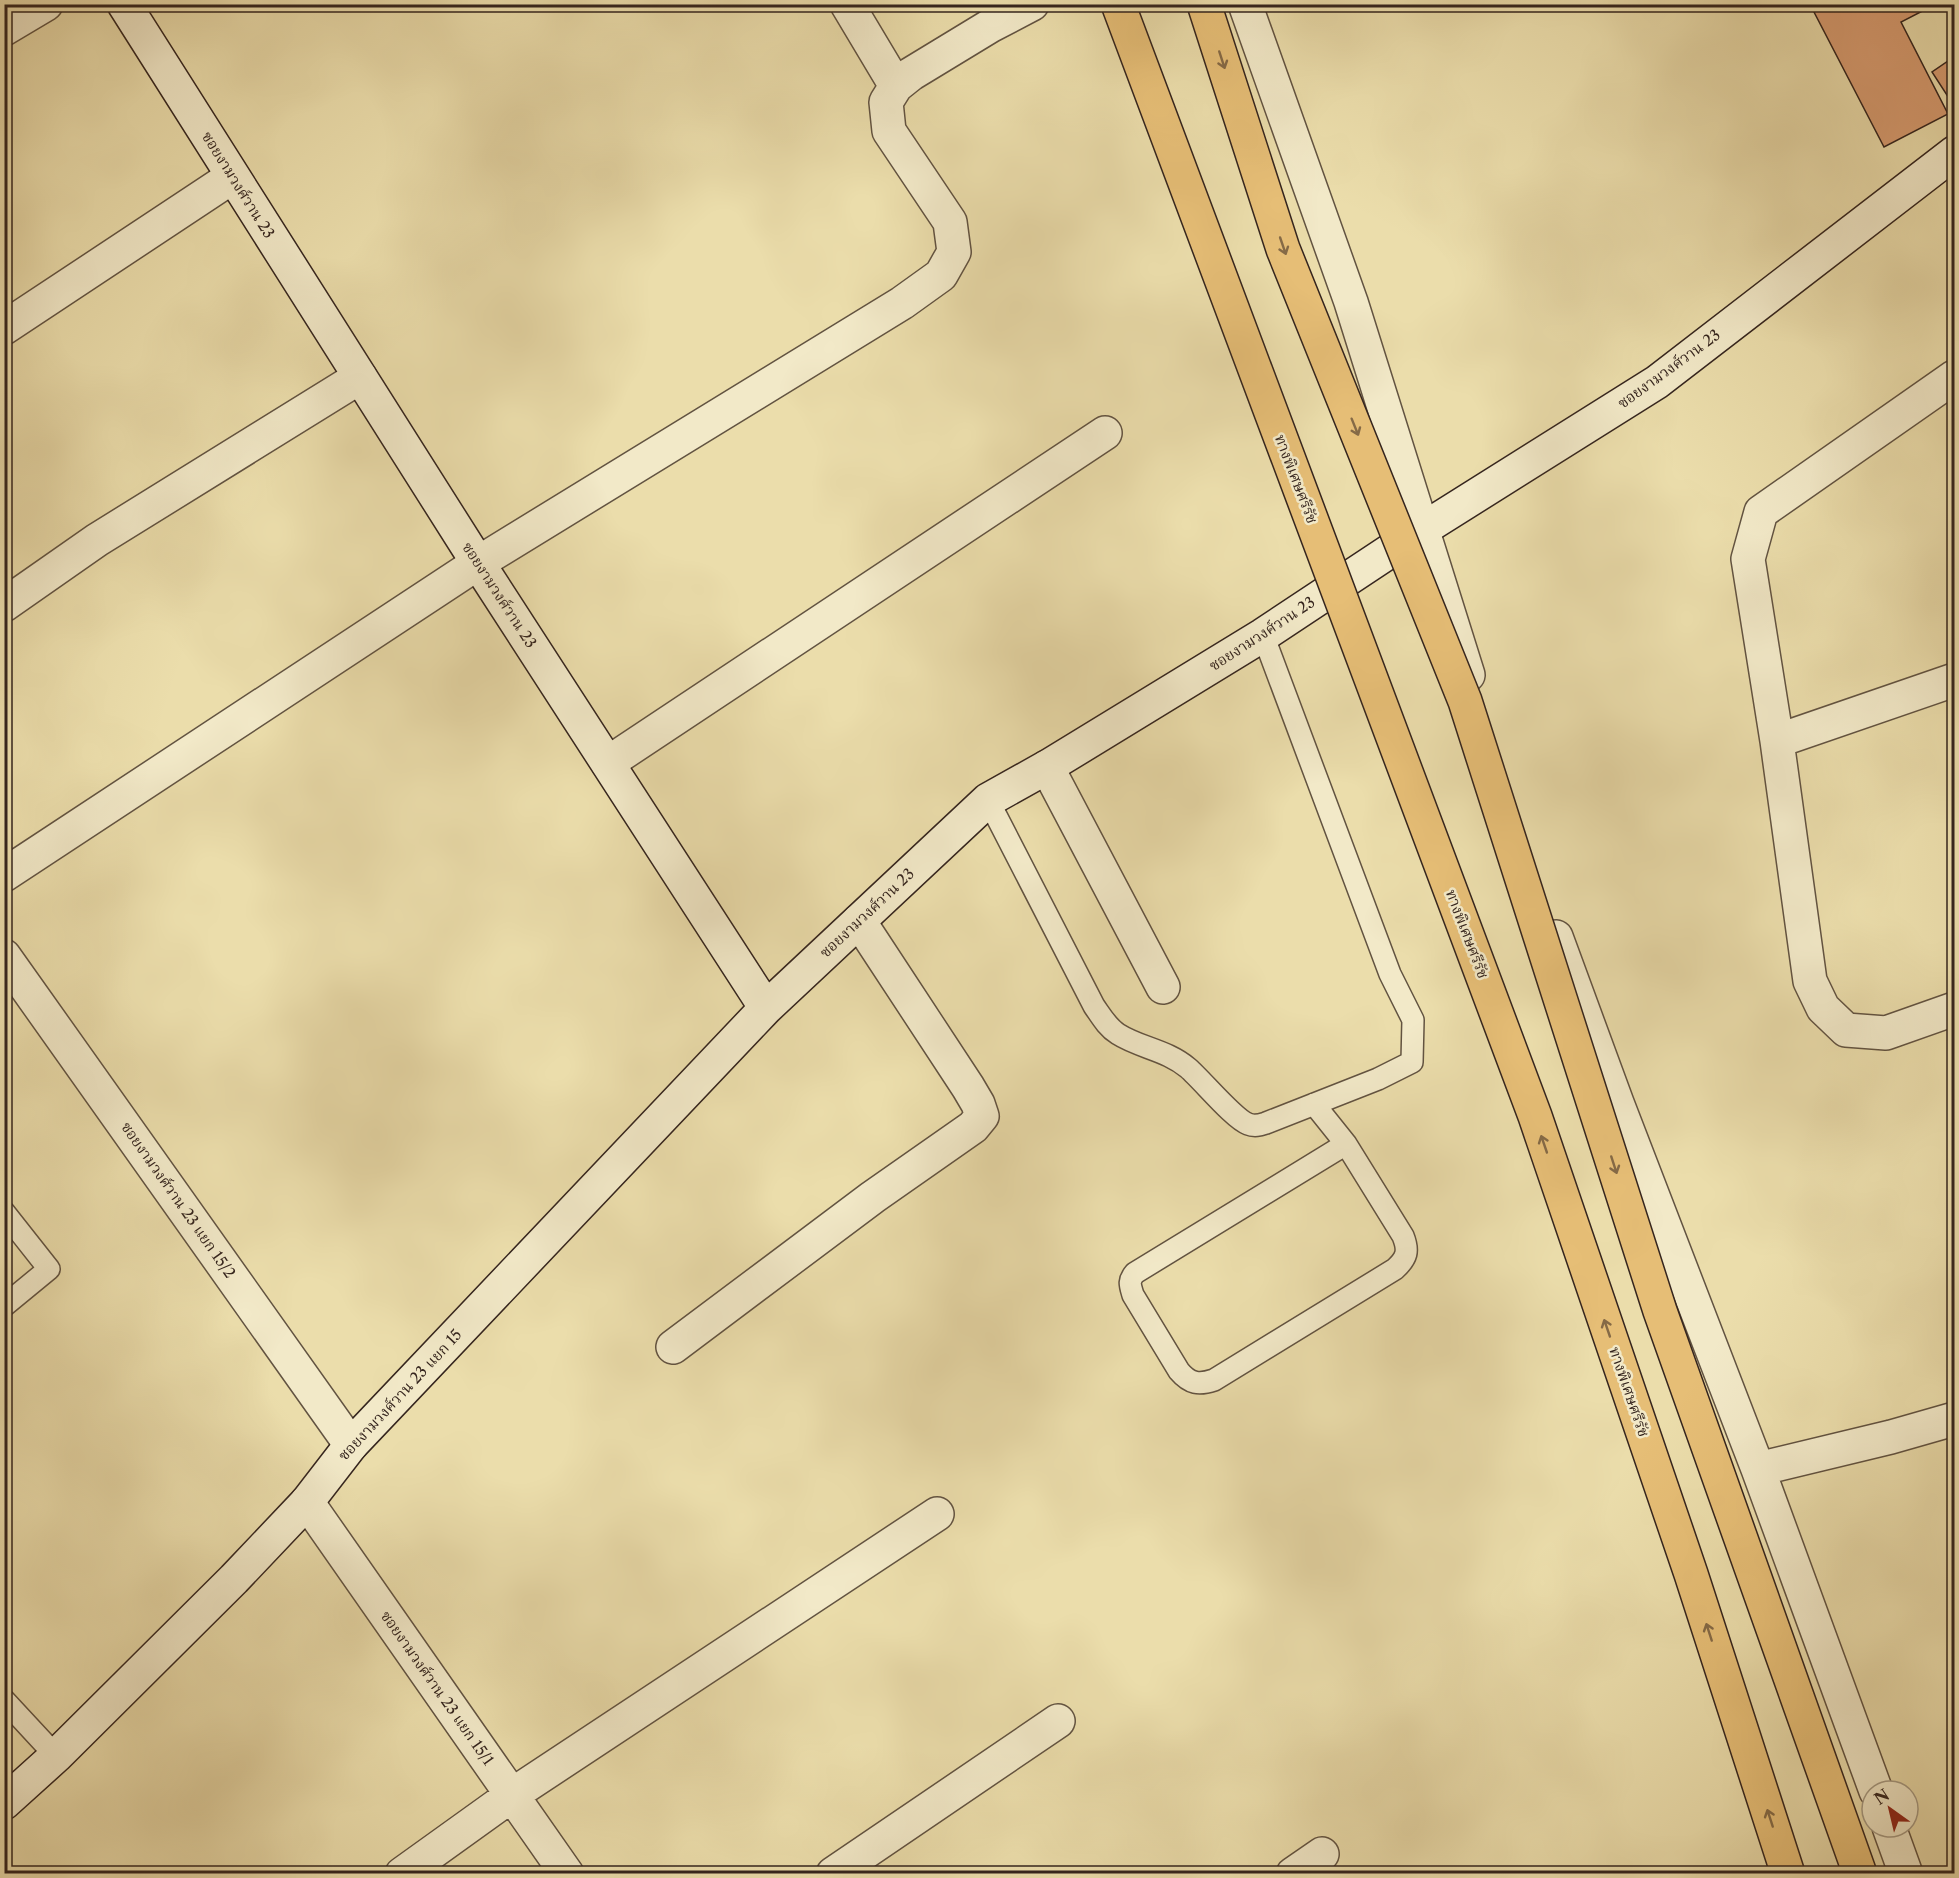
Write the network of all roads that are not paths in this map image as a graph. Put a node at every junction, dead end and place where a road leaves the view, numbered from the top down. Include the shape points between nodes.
1 (46, 4) edge
2 (124, 4) edge
3 (847, 4) edge
4 (1032, 4) edge
5 (1119, 4) edge
6 (1204, 4) edge
7 (1245, 4) edge
8 (4, 29) edge
9 (896, 86) junction
10 (1954, 153) edge
11 (232, 177) junction
12 (4, 328) edge
13 (360, 377) junction
14 (1954, 377) edge
15 (1105, 434) dead end
16 (1424, 529) junction
17 (478, 563) junction
18 (4, 604) edge
19 (1263, 634) junction
20 (1954, 680) edge
21 (1777, 741) junction
22 (608, 763) junction
23 (1047, 767) junction
24 (988, 800) junction
25 (4, 875) edge
26 (860, 921) junction
27 (4, 956) edge
28 (1163, 987) dead end
29 (766, 1008) junction
30 (1954, 1009) edge
31 (1314, 1104) junction
32 (1346, 1144) junction
33 (4, 1212) edge
34 (4, 1306) edge
35 (673, 1347) dead end
36 (1954, 1419) edge
37 (351, 1444) junction
38 (1758, 1469) junction
39 (307, 1502) junction
40 (937, 1514) dead end
41 (4, 1700) edge
42 (1058, 1721) dead end
43 (56, 1756) junction
44 (1872, 1779) edge
45 (512, 1795) junction
46 (4, 1803) edge
47 (1893, 1839) edge
48 (1322, 1854) dead end
49 (402, 1874) edge
50 (567, 1874) edge
51 (832, 1874) edge
52 (1293, 1874) edge
53 (1788, 1874) edge
54 (1860, 1874) edge
55 (1906, 1874) edge

1 - 8 street
2 - 11 street, ซอยงามวงศ์วาน 23
3 - 9 street
4 - 9 street
53 -> 5 highway, ทางพิเศษศรีรัช, bridge via 1535,1116
6 -> 54 highway, bridge via 1283,249 1465,701 1660,1311
7 - 16 street via 1351,302
9 - 17 street via 886,102 890,132 950,222 954,252 941,275 902,303
10 - 16 street, ซอยงามวงศ์วาน 23 via 1656,382
11 - 12 street
11 - 13 street, ซอยงามวงศ์วาน 23
13 - 17 street, ซอยงามวงศ์วาน 23
13 - 18 street via 97,540
14 - 21 street via 1761,512 1748,559
15 - 22 street
16 - 19 street, ซอยงามวงศ์วาน 23
16 - 38 street via 1504,791 1617,1102
17 - 22 street, ซอยงามวงศ์วาน 23
17 - 25 street
19 - 23 street, ซอยงามวงศ์วาน 23
19 - 31 lane via 1390,974 1413,1020 1412,1062
20 - 21 street
21 - 30 street via 1810,981 1822,1008 1846,1030 1886,1033
22 - 29 street, ซอยงามวงศ์วาน 23
23 - 24 street, ซอยงามวงศ์วาน 23
23 - 28 street
24 - 26 street, ซอยงามวงศ์วาน 23
24 - 31 lane via 1105,1023 1122,1036 1184,1064 1247,1124 1257,1126
26 - 29 street, ซอยงามวงศ์วาน 23
26 - 35 street via 968,1087 982,1116 973,1127
27 - 37 street, ซอยงามวงศ์วาน 23 แยก 15/2
29 - 37 street, ซอยงามวงศ์วาน 23 แยก 15
31 - 32 lane
32 - 32 lane via 1407,1246 1403,1261 1215,1380 1203,1384 1187,1380 1133,1295 1131,1278
33 - 34 lane via 49,1269
36 - 38 street
37 - 39 street, ซอยงามวงศ์วาน 23 แยก 15
38 - 44 street
39 - 43 street, ซอยงามวงศ์วาน 23 แยก 15
39 - 45 street, ซอยงามวงศ์วาน 23 แยก 15/1
40 - 45 street
41 - 43 lane
42 - 51 street
43 - 46 street, ซอยงามวงศ์วาน 23 แยก 15
45 - 49 street
45 - 50 street, ซอยงามวงศ์วาน 23 แยก 15/1
47 - 55 street
48 - 52 street

